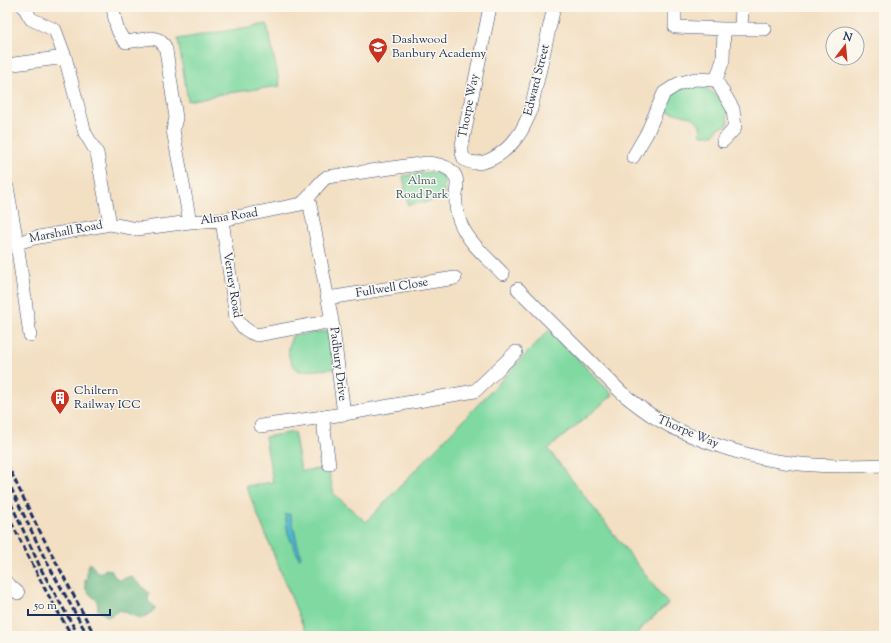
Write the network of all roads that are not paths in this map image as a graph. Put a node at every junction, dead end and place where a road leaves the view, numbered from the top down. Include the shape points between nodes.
1 (24, 7) edge
2 (113, 7) edge
3 (490, 7) edge
4 (554, 7) edge
5 (675, 7) edge
6 (742, 7) edge
7 (724, 29) junction
8 (741, 29) junction
9 (765, 29) dead end
10 (65, 57) junction
11 (7, 65) edge
12 (716, 80) junction
13 (723, 141) dead end
14 (633, 158) dead end
15 (464, 159) joint
16 (7, 187) edge
17 (309, 200) junction
18 (222, 220) junction
19 (190, 222) junction
20 (110, 224) junction
21 (17, 243) junction
22 (503, 274) dead end
23 (455, 278) dead end
24 (518, 289) dead end
25 (328, 298) junction
26 (332, 321) junction
27 (30, 335) dead end
28 (516, 352) dead end
29 (344, 414) junction
30 (322, 416) junction
31 (261, 426) dead end
32 (329, 464) dead end
33 (884, 465) edge
34 (7, 584) edge
35 (18, 593) dead end

1 - 10 street, Marshall Road via 32,19 55,30
2 - 19 street, Alma Road via 120,36 126,42 152,38 159,40 166,50 176,118 173,130
3 - 15 street, Thorpe Way via 463,133
4 - 15 street, Edward Street via 530,113 517,137 493,157 481,163
5 - 7 street via 675,27
6 - 8 street
7 - 8 street
7 - 12 street via 723,60
8 - 9 street
10 - 11 street
10 - 20 street, Marshall Road via 85,133 96,153
12 - 13 street via 733,109 735,128
12 - 14 street via 695,79 678,84 664,93
16 - 21 street
17 - 18 street, Alma Road via 301,204
17 - 22 street via 320,181 327,177 409,164 443,165 453,172 457,182 456,206 464,231
17 - 25 street, Padbury Drive
18 - 19 street, Alma Road
18 - 26 street, Verney Road via 239,324 256,335
19 - 20 street via 137,229
20 - 21 street, Marshall Road
21 - 27 street
23 - 25 street, Fullwell Close
24 - 33 street, Thorpe Way via 622,393 666,424 710,443 784,462 837,466
25 - 26 street, Padbury Drive
26 - 29 street, Padbury Drive
28 - 29 street, Padbury Drive via 475,390
29 - 30 street
30 - 31 street
30 - 32 street
34 - 35 street

